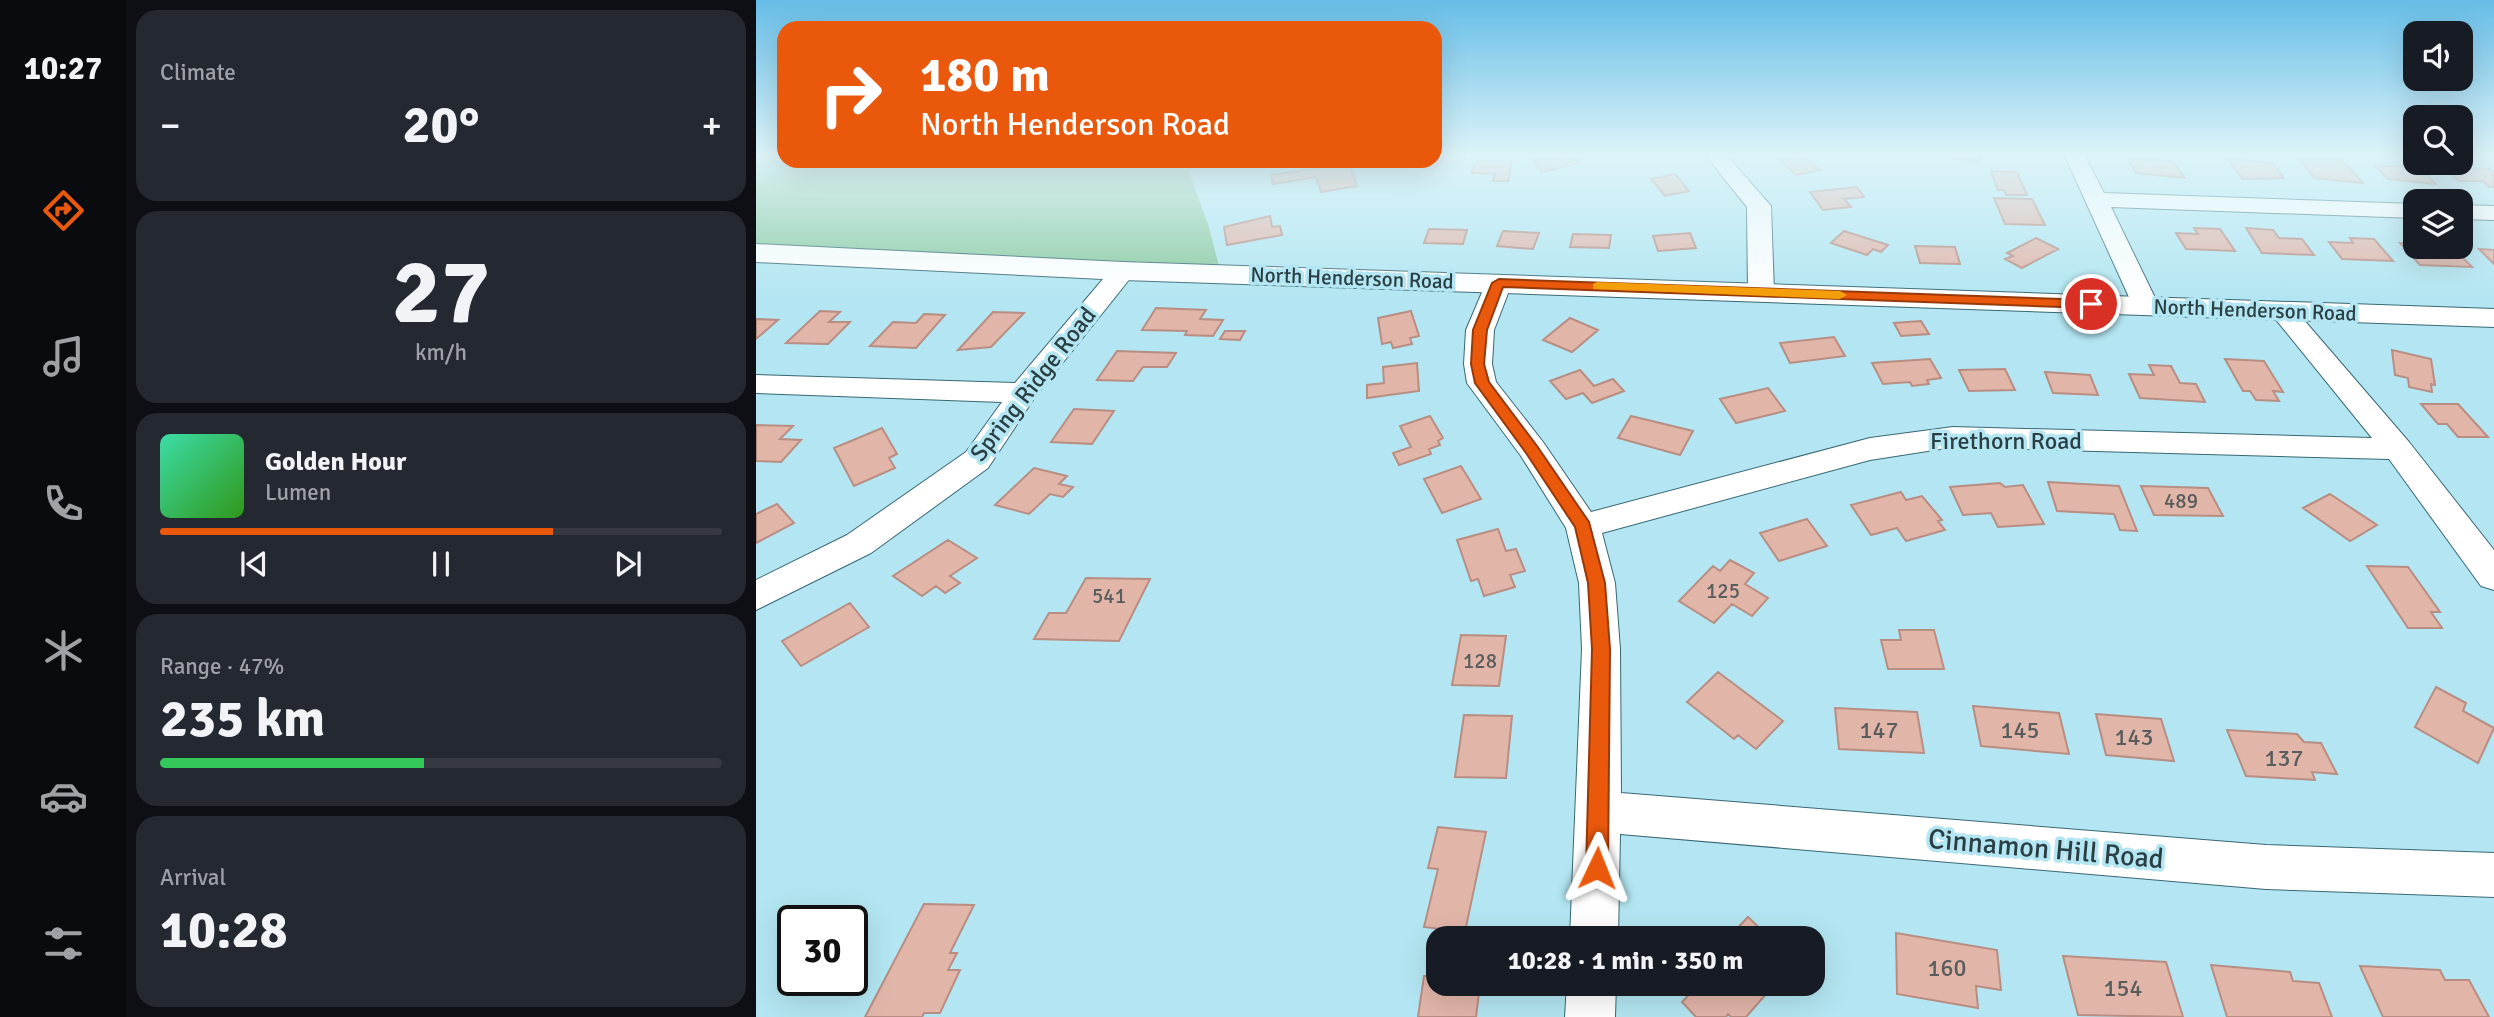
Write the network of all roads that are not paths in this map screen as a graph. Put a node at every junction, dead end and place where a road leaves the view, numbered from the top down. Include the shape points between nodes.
1 (1757, 203) edge
2 (2098, 203) edge
3 (2196, 203) edge
4 (2403, 211) edge
5 (2473, 212) edge
6 (2494, 213) edge
7 (756, 253) edge
8 (1123, 271) junction
9 (1499, 283) junction
10 (1760, 292) junction
11 (2146, 306) junction
12 (2282, 311) junction
13 (2494, 318) edge
14 (756, 384) edge
15 (1023, 393) junction
16 (2398, 449) junction
17 (1583, 526) junction
18 (2494, 576) edge
19 (756, 596) edge
20 (1599, 812) junction
21 (2494, 875) edge
22 (1594, 926) edge
23 (1591, 996) edge
24 (1590, 1017) edge

1 - 10 street
2 - 11 street
3 - 4 street
5 - 6 street
7 - 8 street, North Henderson Road
8 - 9 street, North Henderson Road
8 - 15 street, Spring Ridge Road
9 - 10 street, North Henderson Road
9 - 17 street via 1480,330 1482,383
10 - 11 street, North Henderson Road
11 - 12 street, North Henderson Road
12 - 13 street, North Henderson Road
12 - 16 street
14 - 15 street
15 - 19 street, Spring Ridge Road via 977,460 859,544
16 - 17 street, Firethorn Road via 1954,436 1870,449
16 - 18 street
17 - 20 street via 1597,583 1601,649
20 - 21 street, Cinnamon Hill Road via 2266,867
20 - 22 street
23 - 24 street

